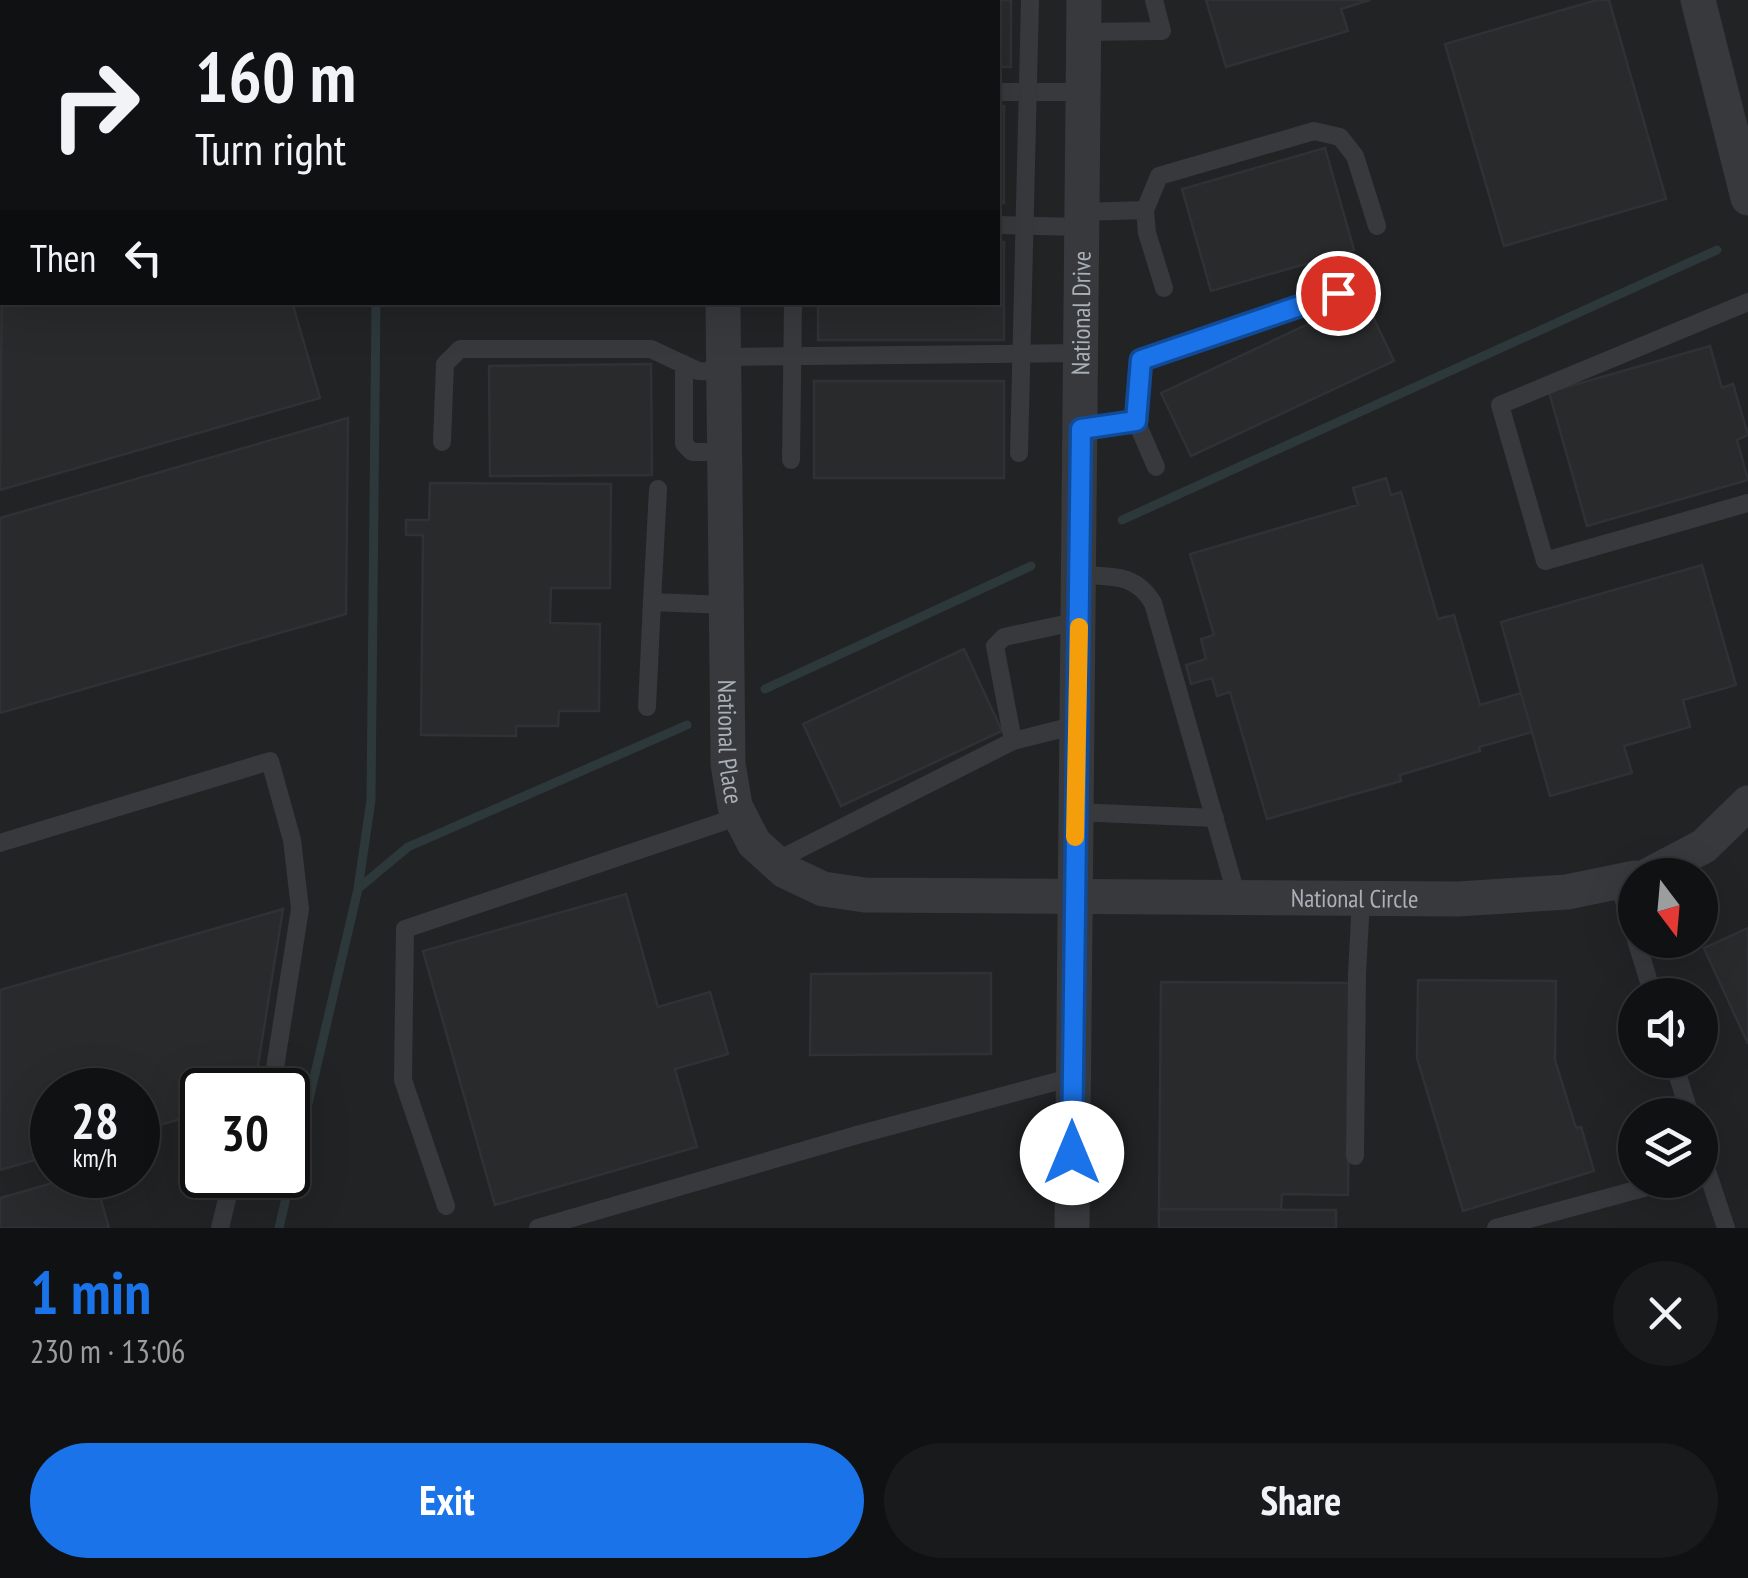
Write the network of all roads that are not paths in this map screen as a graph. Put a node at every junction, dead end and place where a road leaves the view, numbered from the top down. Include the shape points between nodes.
1 (1030, 0) edge
2 (1154, 0) edge
3 (1698, 0) edge
4 (1084, 16) edge
5 (1000, 92) edge
6 (1028, 92) junction
7 (1083, 92) junction
8 (1746, 182) edge
9 (1145, 210) junction
10 (1082, 219) junction
11 (1000, 225) edge
12 (1023, 226) junction
13 (1377, 226) dead end
14 (1371, 282) dead end
15 (1164, 288) dead end
16 (1748, 302) edge
17 (724, 305) edge
18 (793, 305) edge
19 (1081, 353) junction
20 (1023, 354) junction
21 (794, 356) junction
22 (684, 364) junction
23 (724, 364) junction
24 (1136, 421) junction
25 (1081, 429) junction
26 (442, 442) dead end
27 (725, 452) junction
28 (1019, 454) dead end
29 (790, 460) dead end
30 (1156, 467) dead end
31 (658, 489) dead end
32 (1748, 503) edge
33 (1080, 575) junction
34 (652, 602) junction
35 (726, 605) junction
36 (1079, 622) junction
37 (647, 707) dead end
38 (1077, 725) junction
39 (1013, 741) junction
40 (1748, 804) edge
41 (1076, 812) junction
42 (740, 816) junction
43 (1214, 818) junction
44 (0, 843) edge
45 (1678, 858) edge
46 (774, 862) junction
47 (1618, 881) edge
48 (1074, 896) junction
49 (1237, 897) junction
50 (1361, 898) junction
51 (275, 1068) edge
52 (1073, 1077) junction
53 (1355, 1156) dead end
54 (1618, 1195) edge
55 (227, 1198) edge
56 (1714, 1198) edge
57 (446, 1206) dead end
58 (220, 1228) edge
59 (538, 1228) edge
60 (1072, 1228) edge
61 (1496, 1228) edge
62 (1726, 1228) edge

1 - 6 lane
2 - 4 lane via 1162,31
3 - 8 street
4 - 7 street, National Drive
5 - 6 lane
6 - 7 lane
6 - 12 lane
7 - 10 street, National Drive
9 - 10 lane
9 - 13 lane via 1158,176 1314,130 1340,137 1355,156
9 - 15 lane
10 - 12 lane
10 - 19 street, National Drive
11 - 12 lane
12 - 20 lane
14 - 24 lane via 1141,360
16 - 32 lane via 1500,405 1545,561
17 - 23 street, National Place
18 - 21 lane
19 - 20 lane
19 - 25 street, National Drive
20 - 21 lane
20 - 28 lane
21 - 23 lane
21 - 29 lane
22 - 23 lane via 698,371
22 - 26 lane via 651,349 460,349 445,364
22 - 27 lane via 684,444 692,452
23 - 27 street, National Place
24 - 25 lane
24 - 30 lane
25 - 33 street, National Drive
27 - 35 street, National Place
31 - 34 lane
33 - 36 street, National Drive
33 - 43 lane via 1143,586 1153,603
34 - 35 lane
34 - 37 lane
35 - 42 street, National Place via 728,764
36 - 38 street, National Drive
36 - 39 lane via 1004,637 996,646
38 - 39 lane
38 - 41 street, National Drive
39 - 46 lane
40 - 45 street, National Circle via 1704,846
41 - 43 lane
41 - 48 street, National Drive
42 - 46 street, National Place
42 - 57 lane via 405,929 403,1080
43 - 49 lane
44 - 51 lane via 270,762 292,840 300,909
46 - 48 street, National Place via 823,889 865,894
47 - 50 street, National Circle via 1568,892
48 - 49 street, National Circle
48 - 52 street, National Drive
49 - 50 street, National Circle
50 - 53 lane
52 - 59 lane
52 - 60 street, National Drive
54 - 61 lane
55 - 58 lane
56 - 62 lane

